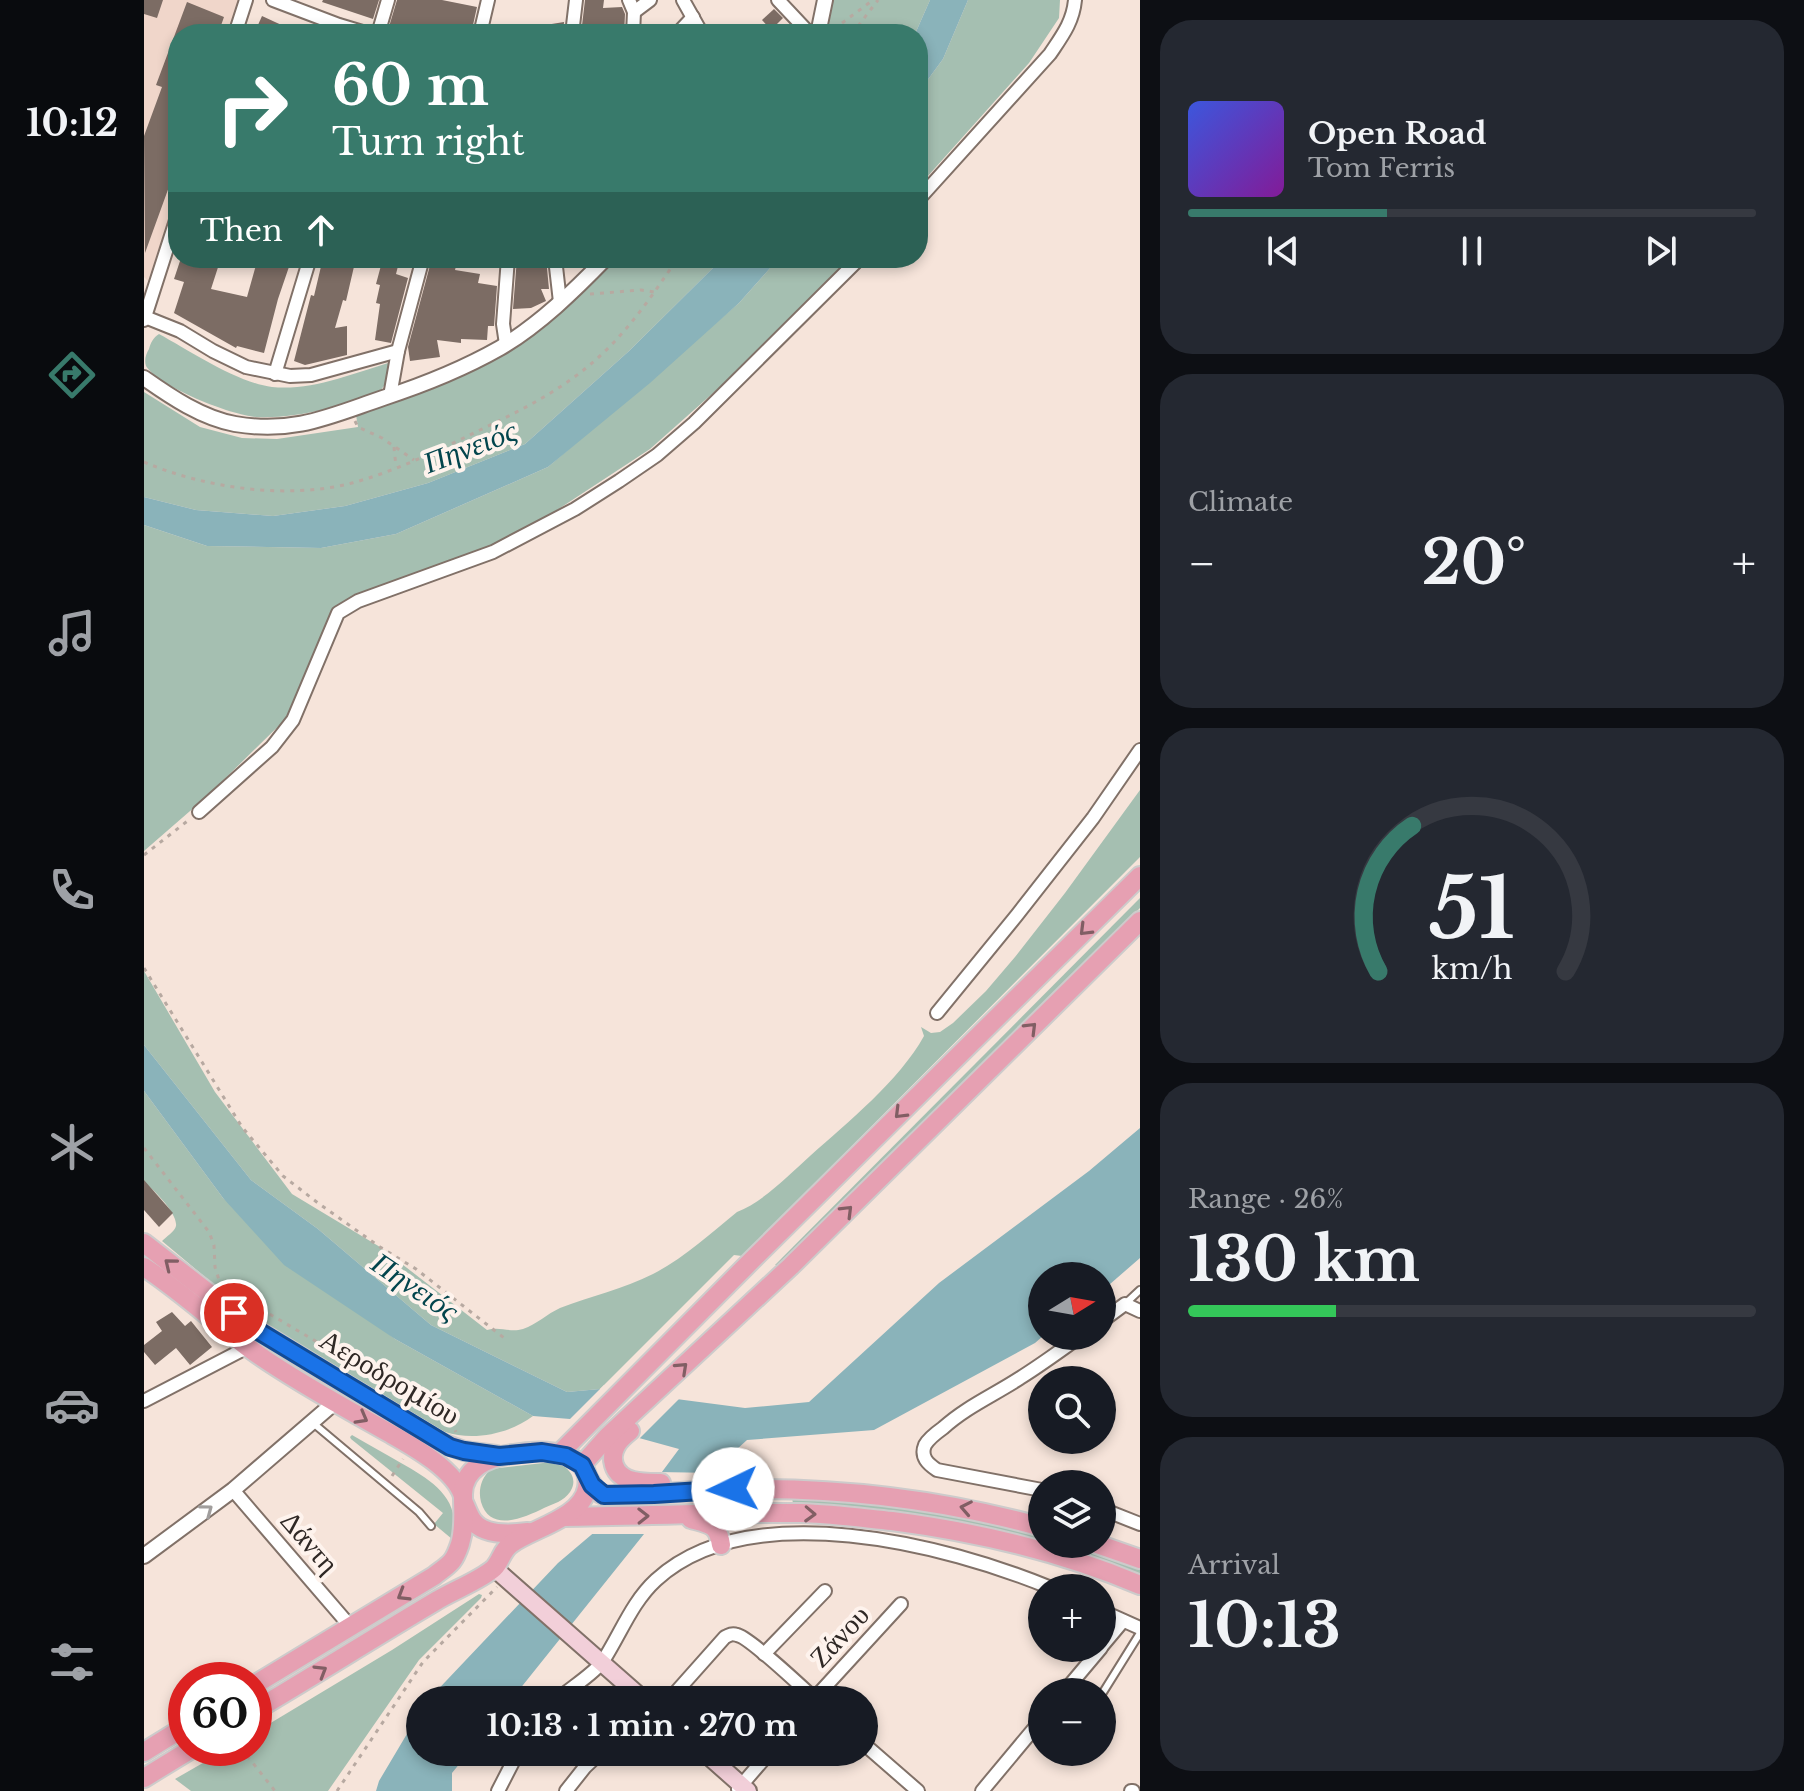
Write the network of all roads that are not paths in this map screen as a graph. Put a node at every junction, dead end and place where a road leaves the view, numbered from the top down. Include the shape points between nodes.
1 (246, 0) edge
2 (273, 0) edge
3 (388, 0) edge
4 (488, 0) edge
5 (576, 0) edge
6 (650, 0) edge
7 (683, 0) edge
8 (778, 0) edge
9 (825, 0) edge
10 (1075, 0) edge
11 (632, 6) edge
12 (693, 17) junction
13 (238, 24) edge
14 (336, 24) edge
15 (381, 24) edge
16 (482, 24) edge
17 (573, 24) edge
18 (686, 24) edge
19 (697, 24) edge
20 (801, 24) edge
21 (820, 24) edge
22 (928, 189) edge
23 (168, 246) edge
24 (307, 268) edge
25 (420, 268) edge
26 (507, 268) edge
27 (556, 268) edge
28 (596, 268) edge
29 (850, 268) edge
30 (560, 302) junction
31 (145, 318) edge
32 (506, 344) junction
33 (398, 351) junction
34 (275, 374) junction
35 (144, 378) edge
36 (390, 396) junction
37 (1140, 750) edge
38 (199, 812) road end
39 (1140, 876) edge
40 (1140, 921) edge
41 (937, 1013) dead end
42 (144, 1243) edge
43 (144, 1267) edge
44 (1140, 1290) edge
45 (1125, 1304) junction
46 (1116, 1311) edge
47 (1140, 1311) edge
48 (248, 1347) junction
49 (1061, 1350) edge
50 (144, 1401) edge
51 (334, 1403) junction
52 (313, 1423) junction
53 (610, 1443) junction
54 (559, 1454) junction
55 (499, 1456) junction
56 (585, 1471) junction
57 (1028, 1487) edge
58 (233, 1490) junction
59 (695, 1491) junction
60 (464, 1500) junction
61 (1116, 1515) edge
62 (572, 1517) junction
63 (701, 1518) junction
64 (1028, 1524) edge
65 (1140, 1524) edge
66 (431, 1526) dead end
67 (535, 1531) junction
68 (460, 1545) junction
69 (721, 1545) junction
70 (1116, 1551) edge
71 (144, 1556) edge
72 (1140, 1559) edge
73 (494, 1568) junction
74 (1028, 1579) edge
75 (1140, 1585) edge
76 (825, 1591) dead end
77 (901, 1604) dead end
78 (1116, 1618) edge
79 (1123, 1621) junction
80 (350, 1626) junction
81 (1116, 1629) edge
82 (1140, 1630) edge
83 (764, 1654) junction
84 (600, 1662) junction
85 (1089, 1662) edge
86 (272, 1674) edge
87 (1076, 1678) edge
88 (1112, 1678) edge
89 (573, 1686) edge
90 (628, 1686) edge
91 (681, 1686) edge
92 (800, 1686) edge
93 (827, 1686) edge
94 (272, 1700) edge
95 (1028, 1736) edge
96 (168, 1737) edge
97 (144, 1752) edge
98 (878, 1756) edge
99 (168, 1763) edge
100 (511, 1766) edge
101 (586, 1766) edge
102 (718, 1766) edge
103 (759, 1766) edge
104 (144, 1778) edge
105 (742, 1789) edge
106 (498, 1791) edge
107 (566, 1791) edge
108 (918, 1791) edge
109 (982, 1791) edge

1 - 13 street
2 - 14 street
3 - 15 street
4 - 16 street
5 - 17 street
6 - 11 street
7 - 12 street
8 - 20 street
9 - 21 street
10 - 22 street via 1068,28 1050,54
12 - 18 street
12 - 19 street
23 - 31 street
24 - 34 street
25 - 33 street
26 - 32 street
27 - 30 street
28 - 30 street
29 - 38 street via 694,423 619,481 493,552 338,613 293,720 272,747
30 - 32 street
31 - 34 street via 246,367
32 - 36 street
33 - 34 street via 311,375
33 - 36 street
35 - 36 street via 202,413 261,427 311,423
37 - 41 street via 1093,818
39 -> 54 main road
53 -> 40 main road via 642,1405 791,1266
55 -> 42 main road, Αεροδρομίου via 440,1442 255,1329
43 - 48 main road, Αεροδρομίου
44 - 45 lane
45 - 46 street
45 - 47 street
48 - 50 street
48 - 51 main road, Αεροδρομίου
49 - 57 street via 954,1418 923,1449 937,1470
51 - 52 street
51 -> 60 main road, Αεροδρομίου via 419,1451 454,1480
52 - 58 street
52 - 66 lane
53 - 56 main road
53 - 59 main road via 622,1476
54 - 55 main road
54 - 56 main road
55 - 60 main road via 474,1468
56 - 59 main road via 604,1495
56 - 62 main road via 584,1498
71 -> 58 street
58 - 80 street, Δάντη
64 -> 59 main road via 889,1496 798,1489
60 - 67 main road via 481,1527 502,1533
60 - 68 main road
61 - 65 street
62 -> 63 main road
62 - 67 main road
63 - 69 main road via 719,1533
63 -> 75 main road via 801,1513 945,1529 1039,1550
67 - 73 main road via 507,1547
68 - 73 main road via 472,1567
68 -> 80 main road via 454,1560 434,1576
69 - 74 street via 786,1533 847,1535 960,1557
69 - 84 street via 656,1580
70 - 72 main road
73 - 84 main road
94 -> 73 main road
76 - 83 street
77 - 93 street, Ζάνου
78 - 79 street
79 - 81 street
79 - 82 street
80 - 86 main road
82 - 88 lane
83 - 91 street via 730,1634
83 - 92 street
84 - 89 street
84 - 90 main road
85 - 87 street
95 - 109 street
96 - 97 main road
98 - 108 street
99 - 104 main road
100 - 106 street
101 - 107 street
102 - 105 main road
103 - 105 street

